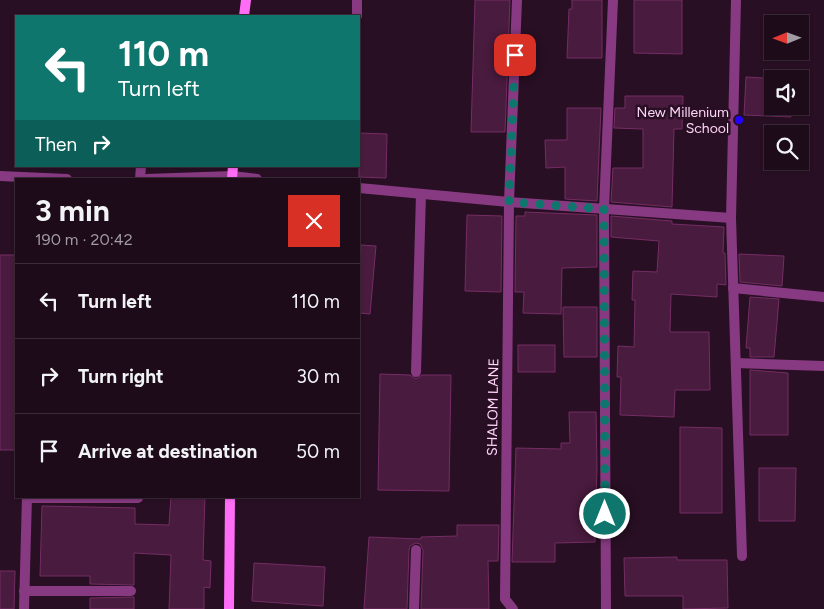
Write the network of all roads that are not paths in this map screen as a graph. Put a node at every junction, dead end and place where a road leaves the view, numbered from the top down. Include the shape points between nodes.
1 (246, 0) edge
2 (358, 0) edge
3 (517, 0) edge
4 (613, 0) edge
5 (736, 0) edge
6 (244, 15) edge
7 (356, 15) edge
8 (232, 174) edge
9 (0, 176) edge
10 (45, 178) edge
11 (164, 178) edge
12 (252, 178) edge
13 (360, 188) edge
14 (421, 194) junction
15 (509, 202) junction
16 (604, 209) junction
17 (731, 218) junction
18 (734, 288) junction
19 (824, 297) edge
20 (736, 362) junction
21 (824, 366) edge
22 (416, 372) dead end
23 (27, 498) edge
24 (230, 498) edge
25 (416, 550) dead end
26 (742, 556) dead end
27 (24, 591) junction
28 (132, 591) dead end
29 (24, 609) edge
30 (229, 609) edge
31 (414, 609) edge
32 (514, 609) edge
33 (606, 609) edge

1 - 6 street
2 - 7 street
3 - 15 street, SHALOM LANE
4 - 16 street
5 - 17 street
8 - 11 street
8 - 12 street
9 - 10 street
13 - 14 street
14 - 15 street
14 - 22 street
15 - 16 street
15 - 32 street, SHALOM LANE via 504,599
16 - 17 street
16 - 33 street
17 - 18 street
18 - 19 street
18 - 20 street
20 - 21 street
20 - 26 street
23 - 27 street
24 - 30 street
25 - 31 street
27 - 28 street
27 - 29 street

